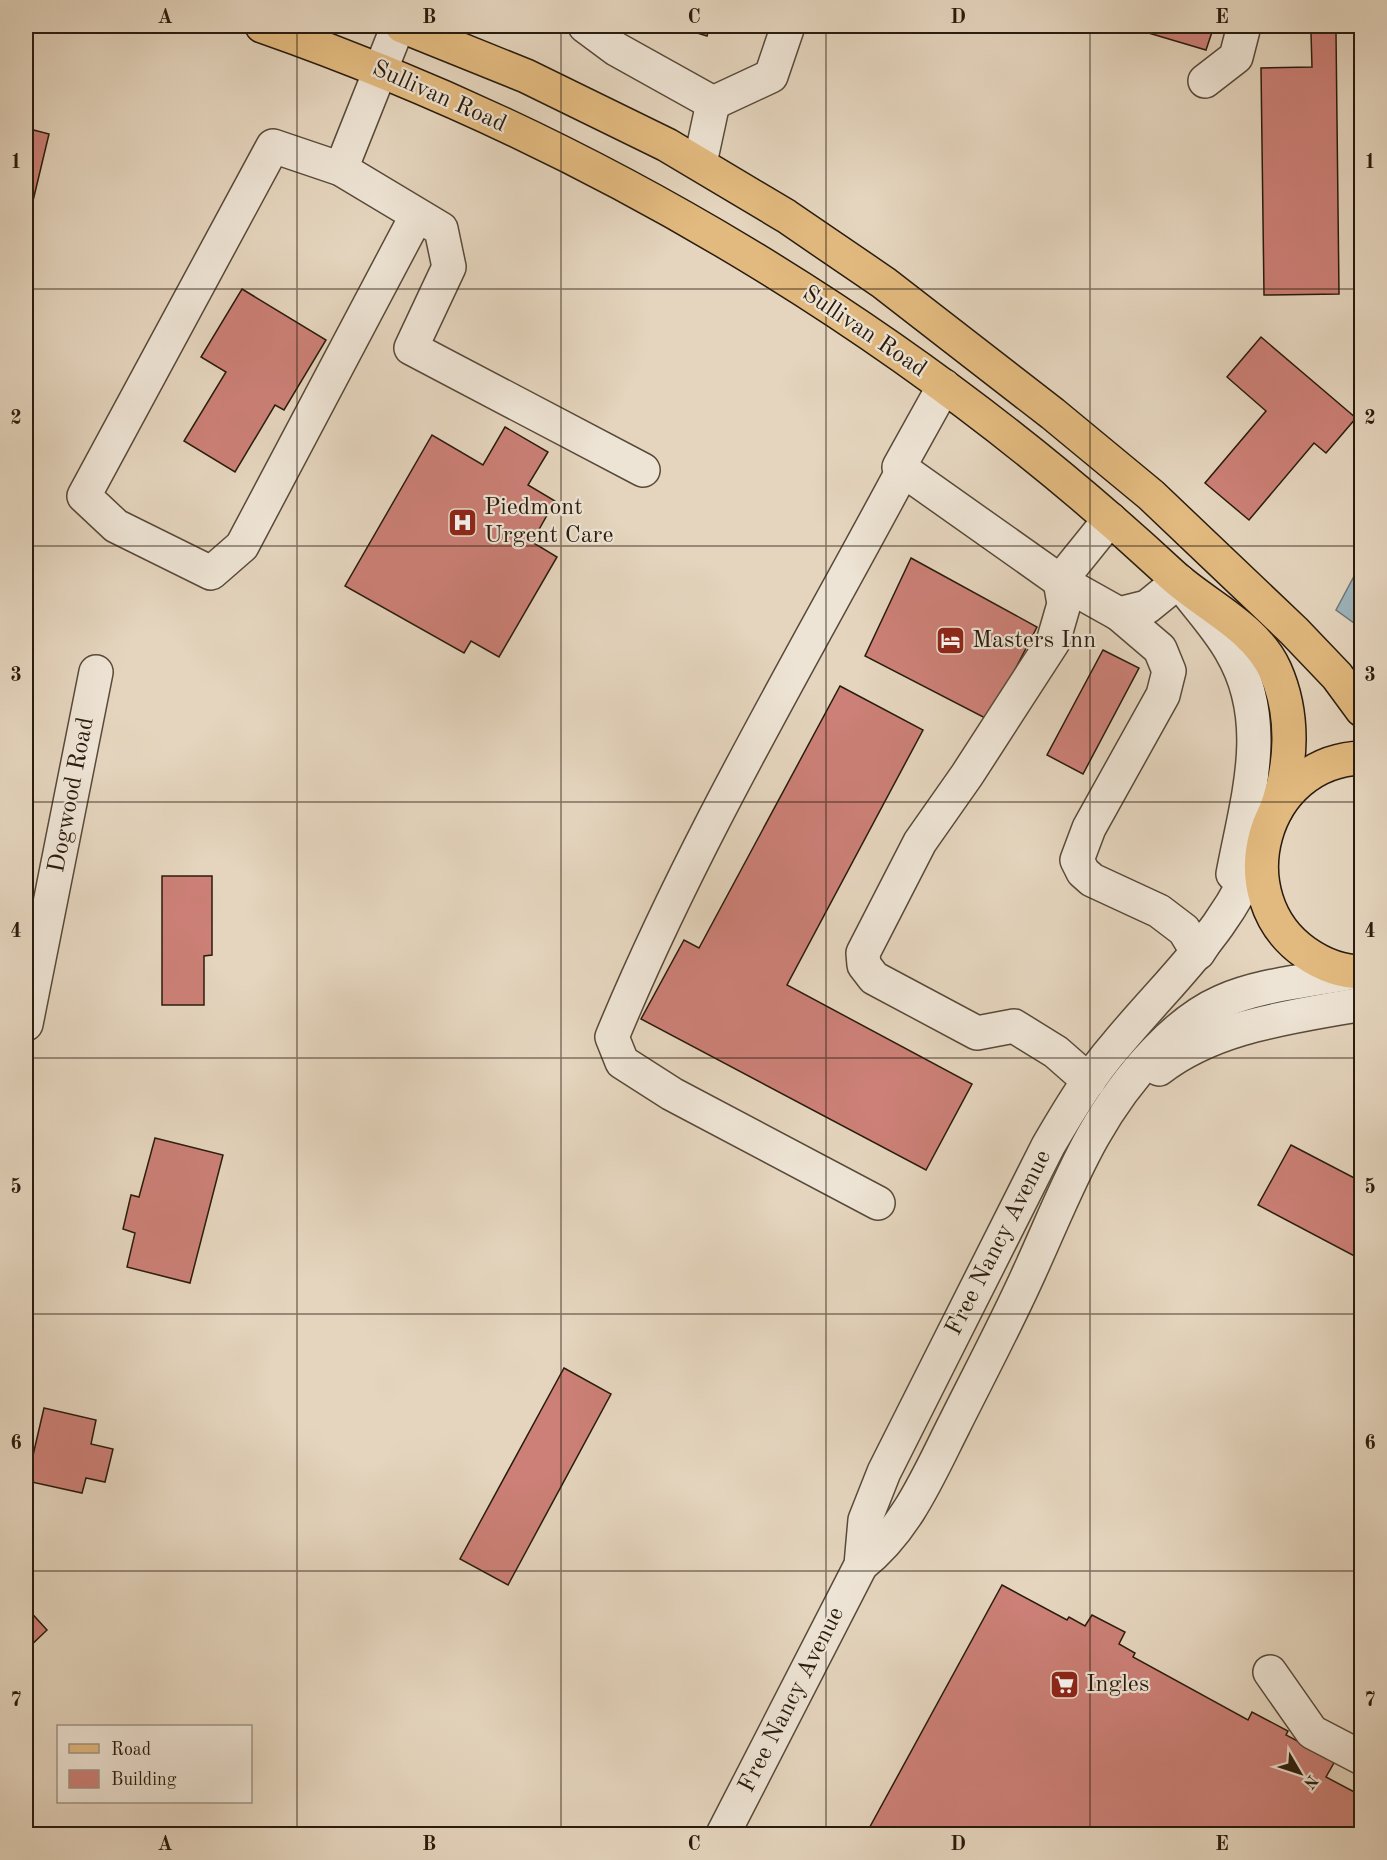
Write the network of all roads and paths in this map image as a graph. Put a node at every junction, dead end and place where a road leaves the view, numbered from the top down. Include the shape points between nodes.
1 (261, 26) edge
2 (400, 26) edge
3 (585, 26) edge
4 (788, 26) edge
5 (1244, 26) edge
6 (380, 70) junction
7 (1205, 81) dead end
8 (713, 103) junction
9 (700, 164) junction
10 (341, 169) junction
11 (417, 215) junction
12 (944, 386) junction
13 (643, 470) dead end
14 (903, 470) junction
15 (1110, 519) junction
16 (1060, 581) junction
17 (1179, 581) junction
18 (1119, 614) junction
19 (1294, 631) junction
20 (96, 672) dead end
21 (1362, 690) edge
22 (1362, 710) edge
23 (1362, 758) edge
24 (1272, 819) junction
25 (1198, 953) junction
26 (1357, 972) edge
27 (1362, 1004) edge
28 (26, 1024) edge
29 (1089, 1081) junction
30 (1093, 1132) junction
31 (878, 1203) dead end
32 (861, 1565) junction
33 (1270, 1672) dead end
34 (1362, 1758) edge
35 (723, 1834) edge

1 - 6 main road, Sullivan Road
2 - 6 street
2 - 9 main road, Sullivan Road via 526,76
3 - 8 street via 616,49
4 - 8 street via 771,76
5 - 7 street via 1236,57
6 - 10 street
6 - 12 main road, Sullivan Road via 530,138 674,213 836,311
8 - 9 street
9 - 19 main road, Sullivan Road via 853,261 1045,407 1151,495
10 - 11 street
10 - 11 street via 273,146 84,496 116,526 211,573 242,546
11 - 13 street via 441,229 449,267 411,348
12 - 14 street via 899,467
12 - 15 main road, Sullivan Road
14 - 16 street
14 - 31 street via 693,859 612,1037 622,1062 672,1094
15 - 16 street
15 - 17 main road, Sullivan Road
16 - 18 street
16 - 29 street via 1064,604 1053,642 920,842 863,953 864,964 874,978 977,1033 1014,1026 1056,1052
17 - 18 street via 1147,608
17 - 24 main road, Sullivan Road via 1240,628 1275,670 1285,704 1289,753 1283,790
17 - 25 street, Free Nancy Avenue via 1236,659 1248,687 1256,740 1231,881 1216,921
18 - 25 street via 1160,649 1169,671 1163,695 1089,828 1077,860 1092,880 1159,911 1184,930
19 - 21 main road, Sullivan Road
19 - 22 main road, Sullivan Road via 1337,676
20 - 28 street, Dogwood Road
23 - 24 main road via 1316,771 1293,788
24 - 25 street, Free Nancy Avenue via 1245,883
24 - 26 main road, Sullivan Road via 1261,856 1269,909 1292,942 1313,958
25 - 29 street, Free Nancy Avenue via 1118,1042
26 - 30 street, Free Nancy Avenue via 1241,995 1199,1014 1139,1069
27 - 30 street, Free Nancy Avenue via 1237,1030 1190,1048 1135,1089
29 - 32 street, Free Nancy Avenue via 1037,1165 884,1472 865,1520
30 - 32 street, Free Nancy Avenue via 1015,1304 921,1492 883,1544
32 - 35 street, Free Nancy Avenue
33 - 34 street via 1312,1732

